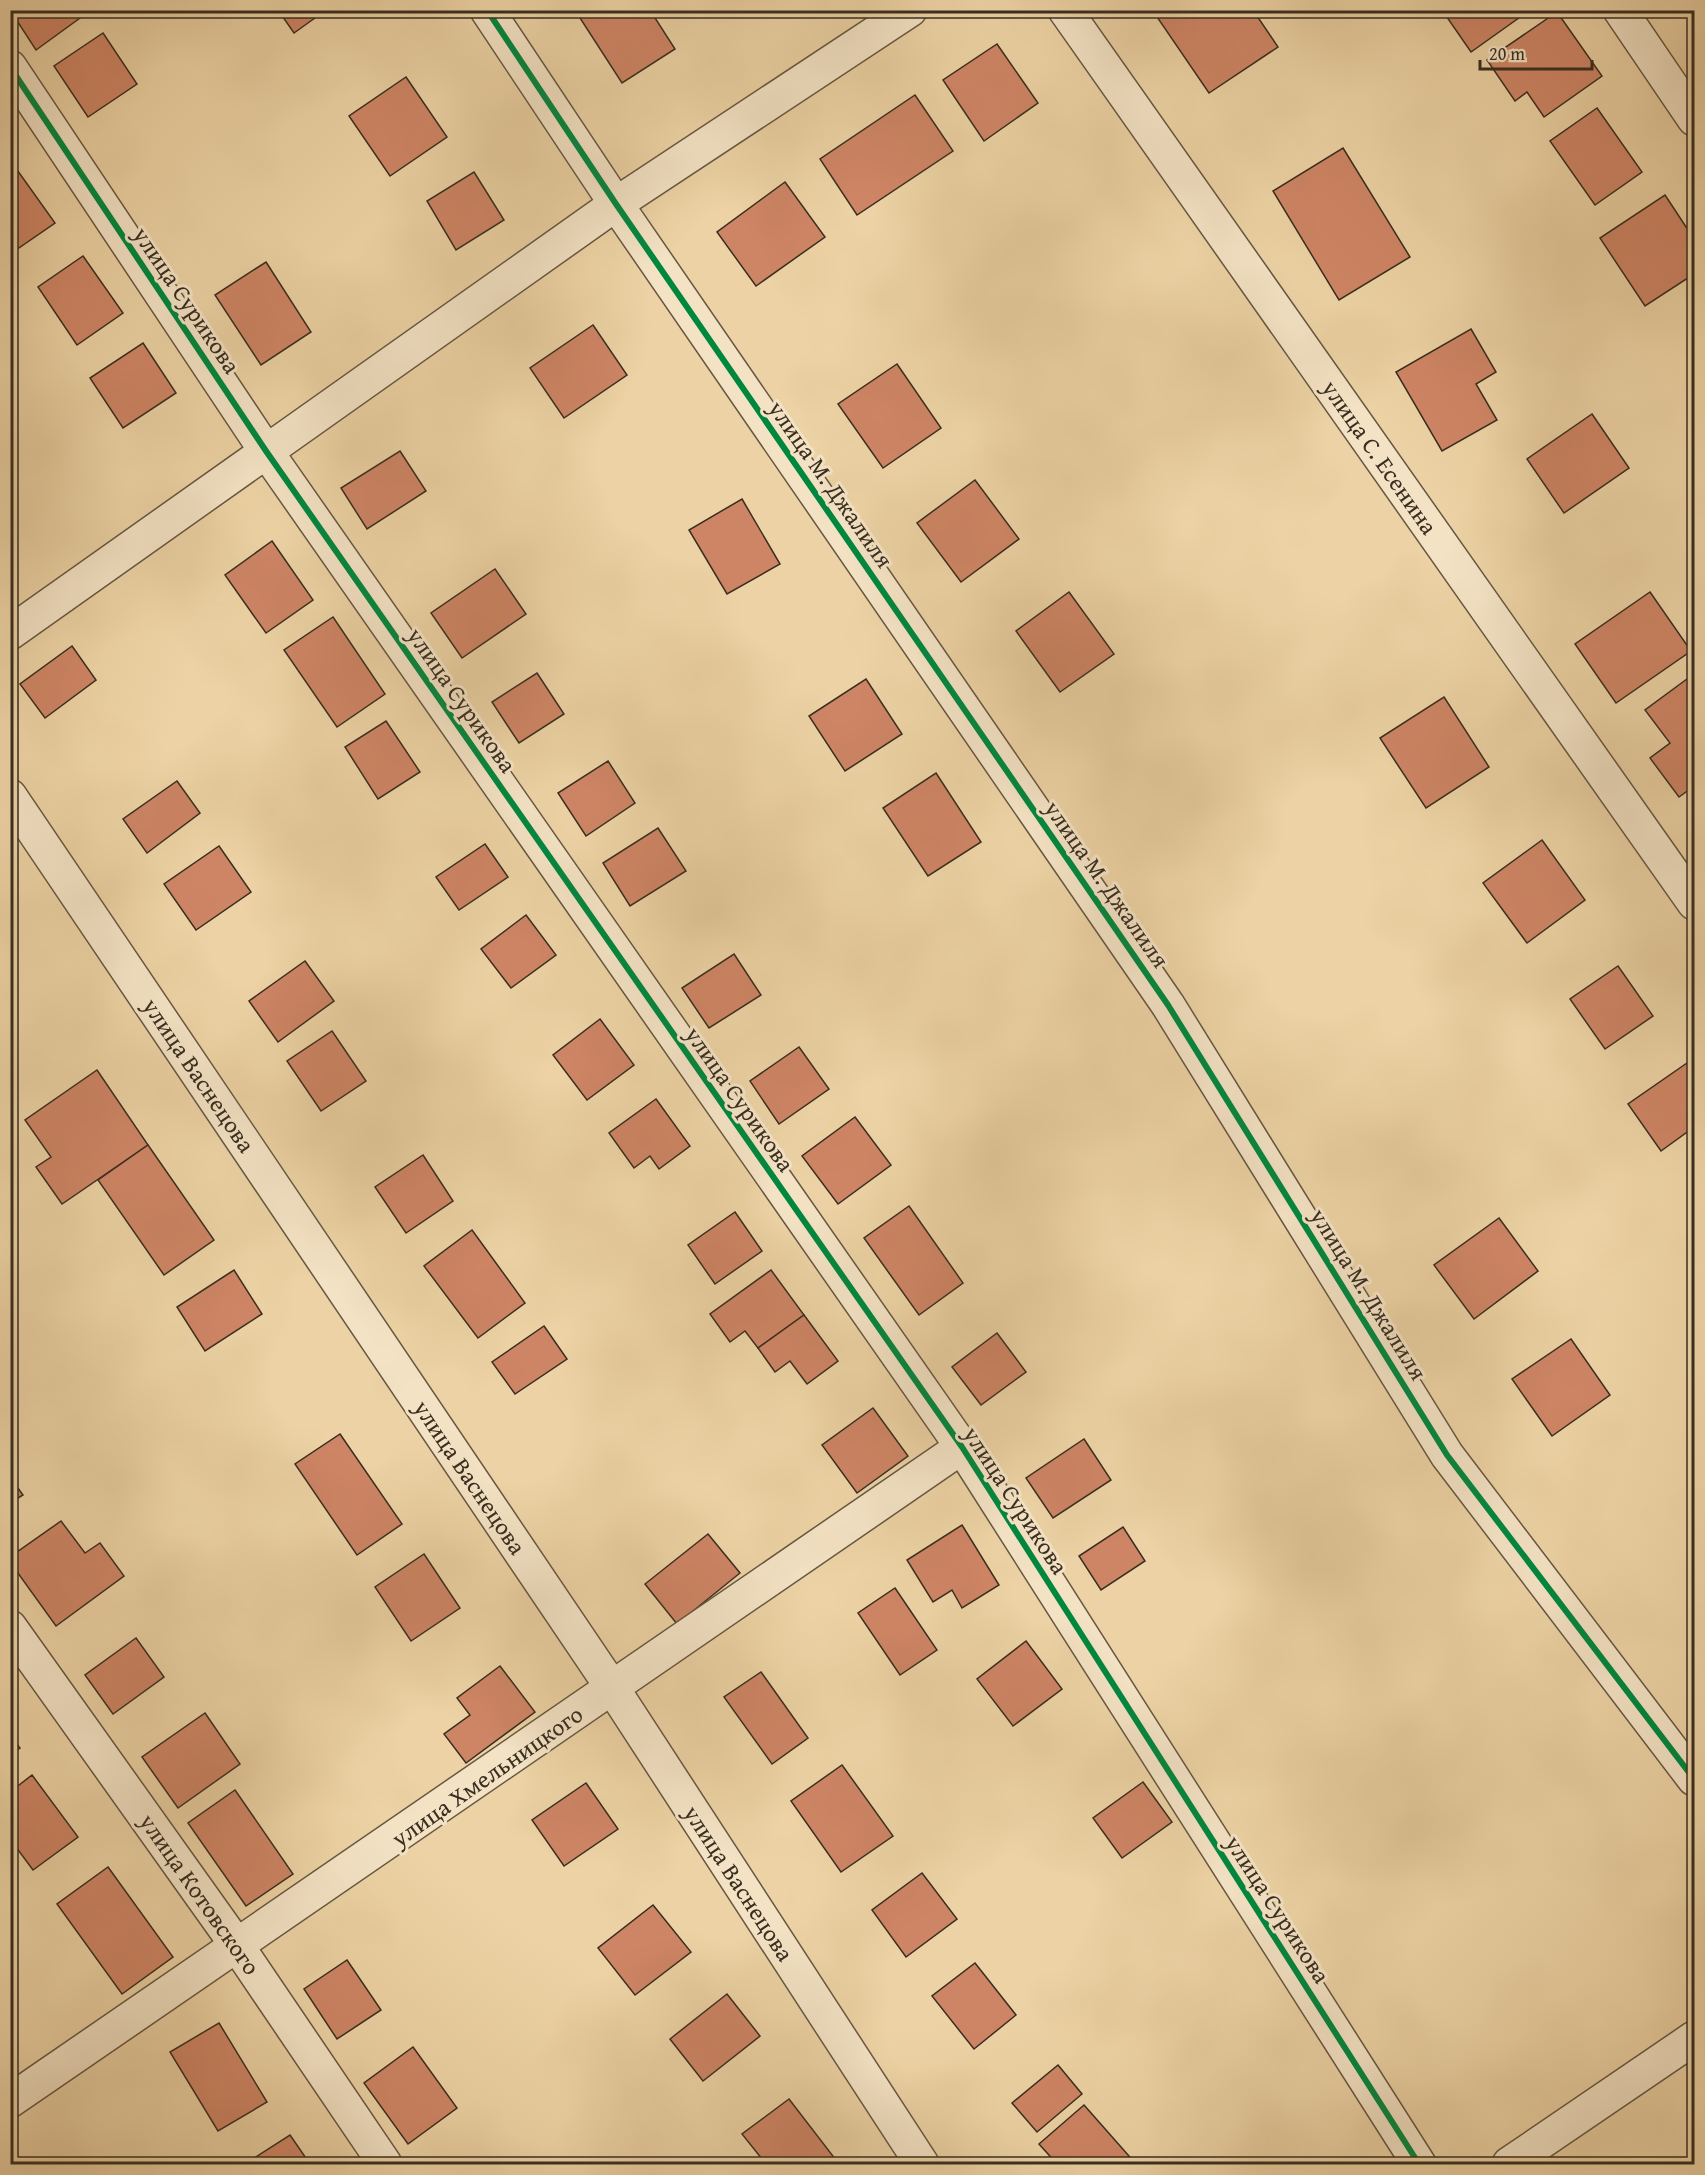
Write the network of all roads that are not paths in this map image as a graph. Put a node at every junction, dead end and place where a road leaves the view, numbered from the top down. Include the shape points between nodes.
1 (487, 10) edge
2 (910, 10) edge
3 (1065, 10) edge
4 (1620, 10) edge
5 (10, 67) edge
6 (1695, 119) edge
7 (616, 204) junction
8 (266, 451) junction
9 (10, 633) edge
10 (10, 796) edge
11 (1695, 903) edge
12 (962, 1448) junction
13 (10, 1627) edge
14 (613, 1689) junction
15 (1695, 1779) edge
16 (238, 1947) junction
17 (1695, 2038) edge
18 (10, 2102) edge
19 (386, 2164) edge
20 (922, 2164) edge
21 (1419, 2164) edge
22 (1509, 2164) edge

1 - 7 street, улица М. Джалиля
2 - 7 street
3 - 11 street, улица С. Есенина
4 - 6 street
5 - 8 street, улица Сурикова
7 - 8 street
7 - 15 street, улица М. Джалиля via 1168,1005 1448,1455
8 - 9 street
8 - 12 street, улица Сурикова
10 - 14 street, улица Васнецова
12 - 14 street, улица Хмельницкого
12 - 21 street, улица Сурикова
13 - 16 street, улица Котовского
14 - 16 street, улица Хмельницкого
14 - 20 street, улица Васнецова
16 - 18 street, улица Хмельницкого
16 - 19 street, улица Котовского
17 - 22 street

